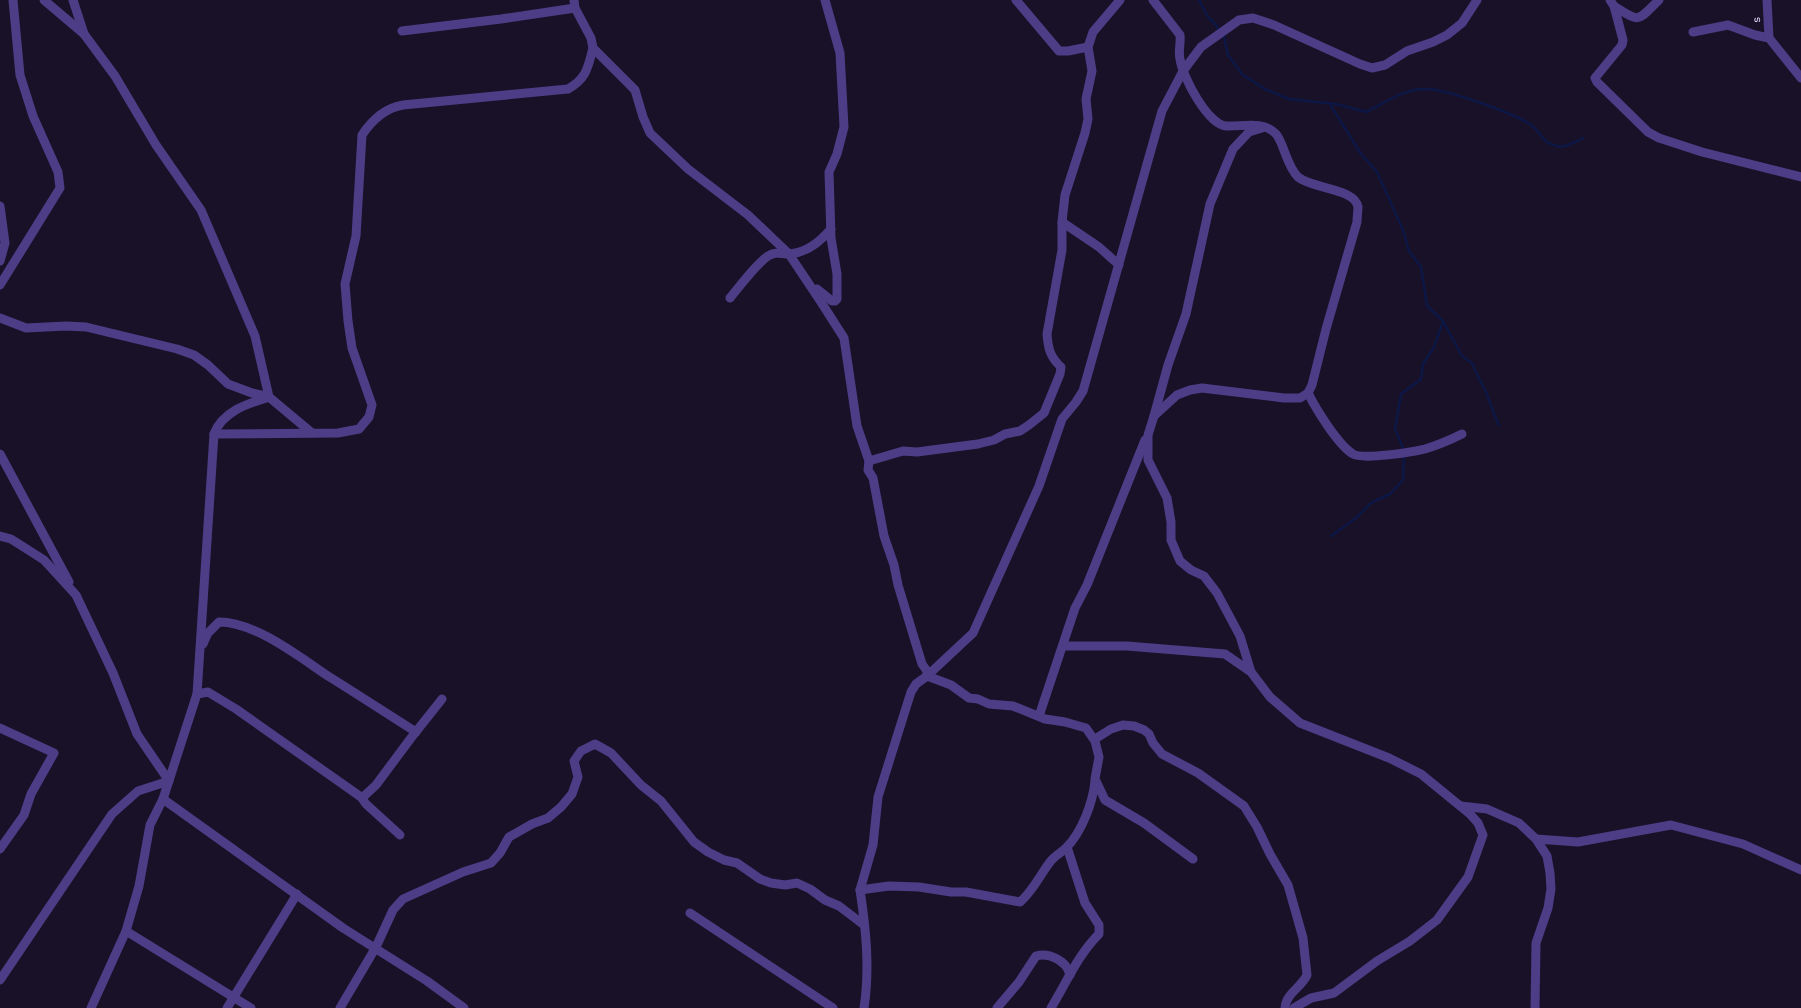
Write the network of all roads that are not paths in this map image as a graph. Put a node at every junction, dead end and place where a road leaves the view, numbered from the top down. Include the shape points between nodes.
1 (13, 0) edge
2 (44, 0) edge
3 (73, 0) edge
4 (825, 0) edge
5 (1016, 0) edge
6 (1120, 0) edge
7 (1153, 0) edge
8 (1477, 0) edge
9 (1659, 0) edge
10 (1766, 0) edge
11 (1612, 3) edge
12 (575, 4) edge
13 (402, 31) dead end
14 (1693, 32) dead end
15 (84, 34) junction
16 (1769, 38) junction
17 (1088, 46) junction
18 (593, 48) junction
19 (1183, 71) junction
20 (1801, 78) edge
21 (1264, 127) junction
22 (1801, 177) edge
23 (0, 206) edge
24 (1062, 222) junction
25 (831, 229) junction
26 (789, 254) junction
27 (0, 261) edge
28 (1119, 265) junction
29 (808, 282) junction
30 (0, 285) edge
31 (730, 298) dead end
32 (0, 318) edge
33 (1308, 393) junction
34 (269, 397) junction
35 (1154, 416) junction
36 (312, 433) junction
37 (214, 434) junction
38 (1462, 434) dead end
39 (1148, 435) junction
40 (0, 454) edge
41 (869, 461) junction
42 (0, 536) edge
43 (76, 595) junction
44 (201, 646) junction
45 (1063, 646) junction
46 (1251, 672) junction
47 (927, 676) junction
48 (197, 694) junction
49 (442, 700) dead end
50 (1039, 716) junction
51 (0, 728) edge
52 (416, 732) junction
53 (1094, 740) junction
54 (1095, 779) junction
55 (169, 781) junction
56 (362, 798) junction
57 (163, 799) junction
58 (1459, 805) junction
59 (400, 835) dead end
60 (1536, 839) junction
61 (1067, 847) junction
62 (0, 849) edge
63 (1193, 859) dead end
64 (1801, 870) edge
65 (860, 890) junction
66 (297, 894) junction
67 (690, 913) dead end
68 (864, 925) junction
69 (126, 931) junction
70 (376, 947) junction
71 (1070, 975) junction
72 (0, 980) edge
73 (234, 996) junction
74 (91, 1008) edge
75 (226, 1008) edge
76 (251, 1008) edge
77 (340, 1008) edge
78 (464, 1008) edge
79 (833, 1008) edge
80 (864, 1008) edge
81 (997, 1008) edge
82 (1051, 1008) edge
83 (1284, 1008) edge
84 (1294, 1008) edge
85 (1535, 1008) edge

1 - 30 street via 20,75 58,172 60,188
2 - 15 street
3 - 15 street
4 - 25 street via 840,53 844,127 838,154 829,172
5 - 17 street via 1059,51
6 - 17 street via 1093,32
7 - 19 street via 1180,35 1179,58
8 - 19 street via 1462,23 1446,35 1407,51 1385,65 1372,68 1360,64 1311,40 1253,18 1239,20 1201,47
9 - 11 street via 1640,18 1634,19
10 - 16 street, s
11 - 22 street via 1623,40 1622,45 1594,78 1648,132 1702,152
12 - 13 street via 501,20
12 - 18 street
14 - 16 street via 1728,25
15 - 34 street via 201,210 255,336
16 - 20 street
17 - 24 street via 1092,71 1086,99 1088,119 1065,195
18 - 26 street via 635,90 650,134 688,169 748,215
18 - 36 street via 586,72 578,83 568,88 396,106 381,114 362,134 356,236 345,284 352,348 372,405 369,418 359,430
19 - 21 street via 1200,102 1217,124
19 - 28 street via 1162,111
21 - 33 street via 1276,134 1289,165 1297,176 1306,183 1341,192 1352,198 1358,206 1357,222
21 - 35 street via 1248,132 1233,149 1210,204 1186,314
23 - 27 street via 5,243
24 - 28 street via 1099,247
24 - 41 street via 1062,250 1046,334 1052,359 1061,367 1044,412 1020,431 1005,434 994,440 917,452 903,451
25 - 26 street via 808,249
25 - 29 street via 837,274 837,299 835,302 832,301
26 - 29 street
26 - 31 street via 780,252 768,256
28 - 47 street via 1083,391 1062,419 1039,486 973,633
29 - 41 street via 844,338 857,426
32 - 34 street via 26,328 86,327 177,349 194,355 228,384
33 - 35 street via 1300,398 1284,398 1202,388 1177,395
33 - 38 street via 1320,416 1353,454 1364,457 1424,449
34 - 36 street
34 - 37 street via 228,414
35 - 39 street
36 - 37 street
37 - 44 street
39 - 45 street via 1087,585 1075,608
39 - 46 street via 1148,460 1168,498 1171,540 1180,561 1204,576 1217,594 1240,636
40 - 43 street
41 - 47 street via 868,470 873,478 884,536
42 - 43 street via 11,539 44,560
43 - 55 street via 114,673 137,734
44 - 48 street
44 - 52 street via 219,622 231,622 257,632
45 - 46 street via 1127,646 1214,652 1225,654
45 - 50 street
46 - 58 street via 1270,697 1300,723 1389,758 1421,774
47 - 50 street via 951,685 969,698 988,704 1013,706
47 - 65 street via 916,684 911,692 898,731 878,797 873,845
48 - 55 street
48 - 56 street via 208,692
49 - 52 street
50 - 53 street via 1086,728
51 - 62 street via 54,752 31,794 24,815
52 - 56 street via 376,785
53 - 54 street via 1100,757
53 - 83 street via 1123,725 1139,728 1149,734 1162,754 1198,773 1244,806 1288,885 1303,938 1307,975 1285,1002
54 - 61 street via 1086,818
54 - 63 street via 1105,800 1144,823
55 - 57 street
55 - 72 street via 138,791 112,814
56 - 59 street
57 - 66 street
57 - 69 street via 150,825 140,886
58 - 60 street via 1487,809 1519,823
58 - 84 street via 1474,818 1483,835 1468,877 1437,920 1334,993 1311,998
60 - 64 street via 1578,842 1671,825 1743,844
60 - 85 street via 1547,856 1550,889 1548,908 1536,942
61 - 65 street via 1050,861 1020,902 919,887 889,886
61 - 71 street via 1085,903 1099,925 1099,934 1082,953
65 - 68 street
66 - 70 street via 343,928
66 - 73 street
67 - 79 street
68 - 70 street via 839,906 797,883 771,883 760,879 737,863 708,852 694,842 661,801 641,785 611,753 595,744 582,751 574,761 578,777 572,794 561,807 548,818 509,837 500,853 490,862 403,899 393,910
68 - 80 street via 867,988
69 - 73 street
69 - 74 street
70 - 77 street
70 - 78 street
71 - 81 street via 1069,969 1053,957 1042,954 1036,956
71 - 82 street
73 - 75 street
73 - 76 street

